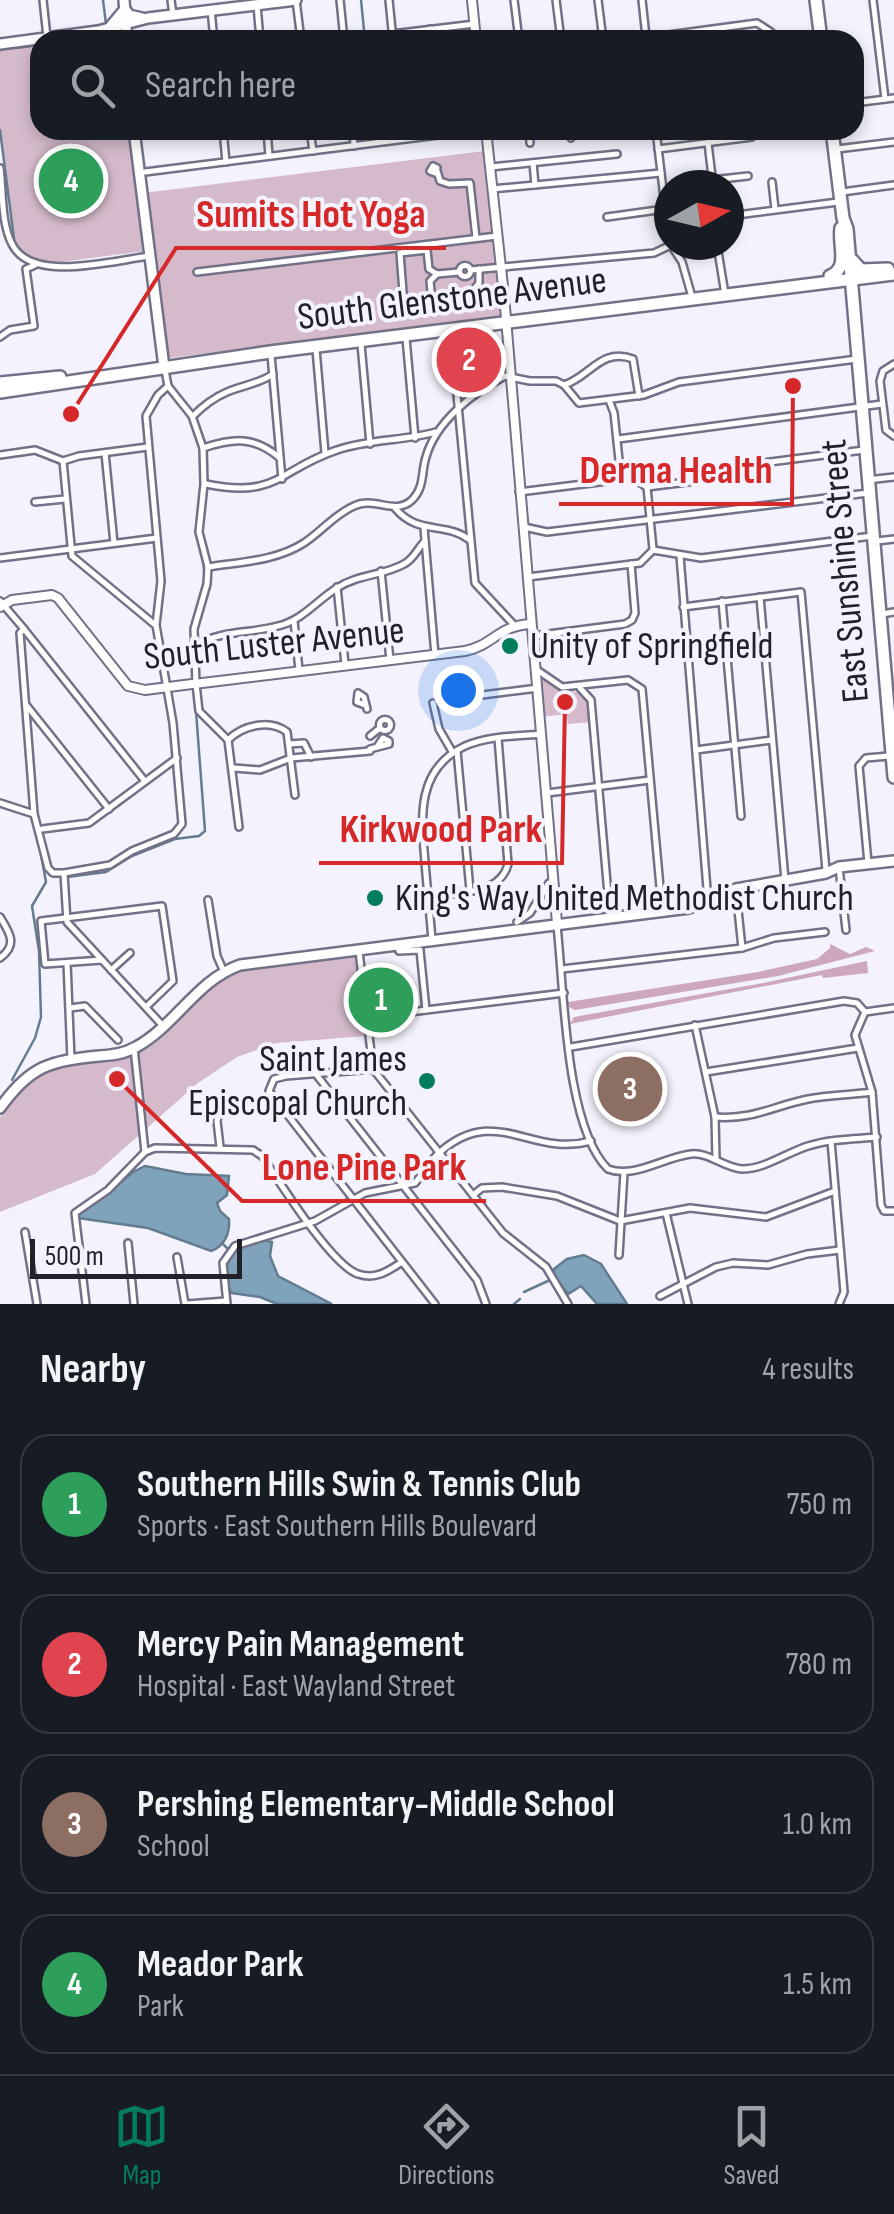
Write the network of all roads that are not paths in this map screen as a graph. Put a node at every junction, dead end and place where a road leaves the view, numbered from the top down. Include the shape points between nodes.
1 (44, 0) edge
2 (171, 0) edge
3 (296, 0) edge
4 (340, 0) edge
5 (388, 0) edge
6 (472, 0) edge
7 (514, 0) edge
8 (556, 0) edge
9 (598, 0) edge
10 (642, 0) edge
11 (650, 0) edge
12 (816, 0) edge
13 (873, 0) edge
14 (124, 4) edge
15 (257, 4) junction
16 (212, 10) junction
17 (173, 15) junction
18 (144, 19) junction
19 (126, 24) junction
20 (474, 24) junction
21 (430, 29) joint
22 (46, 30) edge
23 (102, 30) edge
24 (104, 30) edge
25 (126, 30) edge
26 (132, 30) edge
27 (213, 30) edge
28 (259, 30) edge
29 (300, 30) edge
30 (343, 30) edge
31 (391, 30) edge
32 (425, 30) edge
33 (475, 30) edge
34 (517, 30) edge
35 (559, 30) edge
36 (602, 30) edge
37 (645, 30) edge
38 (708, 30) edge
39 (769, 30) edge
40 (820, 30) edge
41 (30, 40) edge
42 (0, 44) edge
43 (894, 98) edge
44 (885, 99) junction
45 (864, 102) edge
46 (135, 140) edge
47 (224, 140) edge
48 (268, 140) edge
49 (311, 140) edge
50 (354, 140) edge
51 (403, 140) edge
52 (487, 140) edge
53 (530, 140) edge
54 (657, 140) edge
55 (737, 140) edge
56 (833, 140) edge
57 (894, 142) edge
58 (530, 143) dead end
59 (708, 144) junction
60 (354, 146) junction
61 (658, 149) junction
62 (834, 150) junction
63 (312, 152) junction
64 (617, 154) dead end
65 (269, 156) junction
66 (226, 162) junction
67 (533, 163) junction
68 (0, 168) edge
69 (490, 168) junction
70 (661, 170) edge
71 (711, 170) edge
72 (437, 171) dead end
73 (145, 172) dead end
74 (654, 174) edge
75 (748, 176) dead end
76 (744, 177) edge
77 (772, 182) dead end
78 (535, 185) junction
79 (894, 186) edge
80 (492, 189) junction
81 (840, 197) junction
82 (654, 210) edge
83 (776, 210) junction
84 (744, 214) edge
85 (607, 217) dead end
86 (842, 223) junction
87 (496, 236) junction
88 (476, 238) junction
89 (654, 253) edge
90 (150, 256) junction
91 (851, 258) junction
92 (681, 260) edge
93 (719, 260) edge
94 (35, 265) junction
95 (501, 267) junction
96 (480, 270) junction
97 (892, 271) edge
98 (197, 272) dead end
99 (437, 274) junction
100 (830, 276) junction
101 (850, 277) junction
102 (872, 278) junction
103 (792, 285) junction
104 (807, 286) junction
105 (725, 294) junction
106 (692, 298) junction
107 (848, 299) junction
108 (432, 303) junction
109 (506, 322) junction
110 (451, 330) junction
111 (858, 332) junction
112 (406, 335) junction
113 (0, 337) edge
114 (361, 340) junction
115 (315, 346) junction
116 (270, 352) junction
117 (857, 359) junction
118 (894, 364) edge
119 (164, 367) junction
120 (119, 373) junction
121 (273, 374) junction
122 (510, 376) junction
123 (0, 383) edge
124 (564, 385) junction
125 (168, 386) junction
126 (0, 392) edge
127 (639, 396) junction
128 (609, 400) junction
129 (882, 407) junction
130 (860, 408) junction
131 (458, 410) junction
132 (192, 416) junction
133 (436, 432) junction
134 (894, 436) edge
135 (415, 438) junction
136 (618, 438) junction
137 (370, 444) junction
138 (148, 447) junction
139 (203, 448) junction
140 (864, 450) junction
141 (105, 453) junction
142 (326, 454) junction
143 (0, 455) edge
144 (280, 458) junction
145 (63, 461) junction
146 (894, 477) edge
147 (621, 479) junction
148 (282, 480) junction
149 (204, 484) junction
150 (647, 487) junction
151 (867, 487) junction
152 (520, 492) junction
153 (66, 499) junction
154 (35, 502) dead end
155 (394, 508) junction
156 (650, 520) junction
157 (522, 526) junction
158 (424, 528) junction
159 (157, 538) junction
160 (872, 539) junction
161 (894, 539) edge
162 (470, 540) junction
163 (424, 541) junction
164 (114, 543) junction
165 (71, 549) junction
166 (653, 550) junction
167 (680, 556) junction
168 (0, 558) edge
169 (630, 564) junction
170 (208, 567) junction
171 (381, 571) junction
172 (527, 578) junction
173 (337, 588) junction
174 (760, 597) junction
175 (722, 601) junction
176 (1, 605) edge
177 (682, 607) junction
178 (157, 608) junction
179 (894, 612) edge
180 (141, 614) junction
181 (879, 614) junction
182 (294, 620) junction
183 (531, 624) junction
184 (156, 625) junction
185 (514, 625) junction
186 (24, 629) junction
187 (533, 636) junction
188 (193, 646) junction
189 (435, 655) junction
190 (390, 660) junction
191 (345, 666) junction
192 (536, 668) junction
193 (299, 670) junction
194 (194, 684) junction
195 (166, 687) junction
196 (577, 687) junction
197 (538, 688) junction
198 (474, 696) dead end
199 (891, 698) edge
200 (433, 703) dead end
201 (25, 704) junction
202 (380, 728) dead end
203 (542, 734) junction
204 (370, 736) dead end
205 (498, 738) junction
206 (228, 740) junction
207 (772, 740) junction
208 (289, 744) junction
209 (734, 745) junction
210 (372, 749) dead end
211 (696, 750) junction
212 (455, 752) junction
213 (892, 755) edge
214 (311, 756) junction
215 (177, 758) junction
216 (291, 758) junction
217 (234, 768) junction
218 (894, 777) edge
219 (144, 780) junction
220 (650, 780) junction
221 (599, 786) junction
222 (547, 793) junction
223 (294, 795) dead end
224 (0, 803) edge
225 (109, 809) junction
226 (34, 814) junction
227 (741, 816) dead end
228 (239, 827) dead end
229 (41, 829) junction
230 (894, 860) edge
231 (868, 864) junction
232 (839, 867) junction
233 (64, 873) junction
234 (826, 874) junction
235 (784, 880) junction
236 (554, 882) junction
237 (470, 890) junction
238 (736, 890) junction
239 (428, 896) junction
240 (208, 900) dead end
241 (708, 901) junction
242 (662, 912) junction
243 (0, 917) edge
244 (610, 918) junction
245 (66, 919) junction
246 (516, 922) dead end
247 (557, 923) junction
248 (846, 930) dead end
249 (825, 932) dead end
250 (432, 940) junction
251 (398, 944) junction
252 (358, 948) junction
253 (742, 948) junction
254 (130, 953) dead end
255 (0, 958) edge
256 (102, 960) junction
257 (67, 962) junction
258 (562, 969) junction
259 (111, 970) junction
260 (224, 972) junction
261 (564, 993) junction
262 (146, 1007) junction
263 (70, 1008) junction
264 (894, 1008) edge
265 (426, 1010) junction
266 (410, 1012) dead end
267 (865, 1012) junction
268 (695, 1025) junction
269 (162, 1026) junction
270 (118, 1040) dead end
271 (134, 1048) junction
272 (569, 1048) junction
273 (858, 1048) junction
274 (72, 1059) junction
275 (373, 1069) junction
276 (706, 1072) junction
277 (315, 1073) junction
278 (872, 1092) junction
279 (221, 1106) dead end
280 (0, 1108) edge
281 (716, 1117) junction
282 (877, 1138) junction
283 (591, 1141) junction
284 (831, 1141) junction
285 (220, 1148) junction
286 (145, 1152) junction
287 (438, 1153) junction
288 (716, 1161) junction
289 (624, 1173) junction
290 (404, 1187) junction
291 (834, 1190) junction
292 (472, 1195) junction
293 (354, 1200) junction
294 (894, 1212) edge
295 (666, 1213) junction
296 (620, 1221) junction
297 (309, 1224) junction
298 (25, 1232) dead end
299 (128, 1243) dead end
300 (840, 1250) junction
301 (619, 1255) dead end
302 (177, 1258) dead end
303 (402, 1262) junction
304 (684, 1285) junction
305 (660, 1296) dead end
306 (226, 1302) edge
307 (37, 1304) edge
308 (86, 1304) edge
309 (134, 1304) edge
310 (186, 1304) edge
311 (436, 1304) edge
312 (486, 1304) edge
313 (568, 1304) edge
314 (688, 1304) edge
315 (839, 1304) edge

1 - 22 street
2 - 17 street
3 - 15 main road
3 - 29 street
4 - 30 street
5 - 31 street
6 - 20 street
7 - 34 street
8 - 35 street
9 - 36 street
10 - 11 street
10 - 37 street
12 - 40 main road
13 - 44 street
14 - 18 main road via 128,15
14 - 19 main road
14 - 23 main road via 115,24
15 - 16 main road
15 - 28 street
16 - 17 main road
16 - 27 street
17 - 18 main road
18 - 19 main road
18 - 26 main road
19 - 24 main road
19 - 25 main road
20 - 21 street
20 - 33 street
21 - 32 street
38 - 39 street via 757,23
41 - 42 main road
43 - 44 street
44 - 45 street
46 - 90 main road
47 - 66 street
48 - 65 street
49 - 63 street
50 - 60 street
51 - 60 street
52 - 69 street
53 - 58 street
54 - 61 street
55 - 59 street
56 - 62 main road, East Sunshine Street
57 - 62 street
59 - 61 street
59 - 71 street
60 - 63 street
61 - 70 street
62 - 81 main road, East Sunshine Street
63 - 65 street
64 - 67 street
65 - 66 street
66 - 73 street
67 - 69 street
67 - 78 street
68 - 94 street via 9,238
69 - 80 street
72 - 88 street via 445,183 470,183
74 - 78 street
75 - 76 street
77 - 83 street
78 - 80 street
79 - 81 street
80 - 87 street
81 - 83 street
81 - 86 main road, East Sunshine Street
82 - 85 street
83 - 84 street
86 - 91 main road, East Sunshine Street
86 - 100 main road via 842,266
86 - 101 main road, East Sunshine Street
87 - 88 street
87 - 95 street
88 - 98 street
89 - 95 street
90 - 94 street
90 - 119 main road
91 - 97 main road via 861,270
91 - 101 main road, East Sunshine Street
92 - 106 street
93 - 105 street
94 - 113 street via 26,270 34,326
95 - 96 street
95 - 109 street
96 - 99 street via 464,265 459,272
96 - 108 street via 466,301
97 - 101 main road, South Glenstone Avenue
97 - 102 main road, South Glenstone Avenue
99 - 108 street via 430,280
99 - 108 street via 429,269 427,250 400,253 404,305
100 - 101 main road, South Glenstone Avenue
100 - 103 main road, South Glenstone Avenue
101 - 102 main road, South Glenstone Avenue
101 - 104 main road, South Glenstone Avenue
101 - 107 main road, East Sunshine Street
101 - 111 main road, East Sunshine Street
102 - 111 main road via 858,288
103 - 104 main road, South Glenstone Avenue
103 - 105 main road, South Glenstone Avenue
104 - 107 main road via 841,286
105 - 106 main road, South Glenstone Avenue
106 - 109 main road, South Glenstone Avenue
107 - 117 main road, East Sunshine Street
109 - 110 main road, South Glenstone Avenue
109 - 122 street
110 - 112 main road, South Glenstone Avenue
110 - 131 street
111 - 117 main road, East Sunshine Street
112 - 114 main road, South Glenstone Avenue
112 - 135 street
114 - 115 main road, South Glenstone Avenue
114 - 137 street
115 - 116 main road, South Glenstone Avenue
115 - 142 street
116 - 119 main road, South Glenstone Avenue
116 - 121 street
117 - 127 street via 679,382
117 - 130 main road, East Sunshine Street
118 - 129 street via 883,370
119 - 120 main road, South Glenstone Avenue
119 - 125 street
120 - 123 main road, South Glenstone Avenue
120 - 126 main road, South Glenstone Avenue
121 - 132 street via 210,400
121 - 144 street
122 - 124 street
122 - 131 street
122 - 152 street
124 - 127 street via 601,359 619,356 632,359
124 - 128 street via 579,403
125 - 132 street
125 - 138 street via 146,416
127 - 128 street
128 - 136 street
129 - 130 street
129 - 134 street via 886,430
130 - 136 street
130 - 140 main road, East Sunshine Street
131 - 133 street
131 - 162 street
132 - 139 street
133 - 135 street
133 - 155 street via 421,487
135 - 137 street
136 - 147 street
137 - 142 street
138 - 141 street
138 - 159 street
139 - 144 street via 252,440
139 - 149 street
140 - 150 street via 715,469 695,481
140 - 151 main road, East Sunshine Street
141 - 145 street
141 - 164 street
142 - 148 street
143 - 145 street via 35,450
144 - 148 street
145 - 153 street
146 - 151 street
147 - 150 street
147 - 152 street
148 - 149 street via 244,490
149 - 170 street via 198,532
150 - 156 street
151 - 156 street
151 - 160 main road, East Sunshine Street
152 - 157 street
153 - 154 street
153 - 165 street
155 - 158 street
155 - 170 street via 379,502 355,506 292,550
156 - 157 street via 547,532
156 - 166 street
157 - 172 street
158 - 162 street via 460,532
158 - 163 street
159 - 164 street
159 - 178 street
160 - 161 street
160 - 167 street
160 - 181 main road, East Sunshine Street
162 - 185 street via 475,583
163 - 171 street via 402,566
163 - 189 street
164 - 165 street
165 - 168 street
165 - 180 street
166 - 167 street
166 - 169 street
167 - 177 street
169 - 172 street
169 - 187 street via 632,620
170 - 188 street
171 - 173 street
171 - 190 street
172 - 183 street
173 - 182 street
173 - 191 street
174 - 175 street
174 - 207 street
174 - 234 street via 801,592
175 - 177 street
175 - 209 street
176 - 186 street
176 - 195 street, South Luster Avenue via 58,598 128,686
177 - 211 street
178 - 180 street
178 - 184 street
179 - 181 street
180 - 184 street
181 - 199 main road, East Sunshine Street
182 - 188 street via 212,635
182 - 193 street
183 - 185 street, South Luster Avenue
183 - 187 street
184 - 195 street
185 - 189 street, South Luster Avenue via 474,650
186 - 201 street
186 - 219 street
187 - 192 street
188 - 194 street
189 - 190 street, South Luster Avenue
190 - 191 street, South Luster Avenue
191 - 193 street, South Luster Avenue
192 - 196 street via 562,686
192 - 197 street
193 - 194 street, South Luster Avenue
194 - 195 street, South Luster Avenue
194 - 206 street via 199,711
195 - 215 street
196 - 220 street via 628,680 642,690
196 - 221 street via 591,700
197 - 198 street
197 - 203 street
199 - 213 main road, East Sunshine Street
200 - 212 street via 438,729
201 - 225 street
201 - 226 street
202 - 204 street
203 - 205 street
203 - 222 street
205 - 212 street
205 - 237 street via 508,864 493,886
206 - 208 street via 240,729 276,724
206 - 217 street
207 - 209 street
207 - 235 street
208 - 214 street via 304,743
208 - 216 street
209 - 211 street
209 - 227 street
210 - 214 street
211 - 241 street
212 - 237 street
212 - 239 street via 437,767 420,812
213 - 218 main road, East Sunshine Street
213 - 231 street via 866,758 859,766
214 - 216 street
215 - 219 street
215 - 233 street via 182,824 174,834 105,867
216 - 217 street via 260,770
216 - 223 street
217 - 228 street
219 - 225 street
220 - 221 street
220 - 242 street
221 - 222 street
221 - 244 street
222 - 236 street
224 - 226 street
225 - 229 street via 89,823
226 - 229 street
229 - 233 street via 48,868
230 - 231 main road
231 - 232 main road
232 - 234 main road
232 - 248 street
233 - 245 street
234 - 235 main road
235 - 238 main road
236 - 246 street
236 - 247 street
237 - 239 street
238 - 241 main road
238 - 253 street
239 - 250 street
240 - 260 street
241 - 242 main road
242 - 244 main road
243 - 255 street via 12,938
244 - 247 main road
245 - 256 street
245 - 257 street via 41,921 45,964
245 - 262 street via 162,906 173,981
247 - 250 main road
247 - 258 street
249 - 253 street
250 - 251 main road
251 - 252 main road
251 - 265 street via 399,951 420,950
252 - 260 main road
252 - 275 street
253 - 258 street
254 - 259 street
256 - 257 street
256 - 259 street
257 - 263 street
258 - 261 street
259 - 262 street
260 - 269 main road
261 - 265 street
261 - 272 street
262 - 269 street
263 - 270 street via 85,1006
263 - 274 street
264 - 267 street
265 - 266 street
267 - 268 street via 857,1002 844,1001
267 - 273 street via 855,1035
268 - 272 street
268 - 276 street
269 - 271 main road
271 - 274 main road
271 - 286 street
272 - 283 street via 576,1106
273 - 276 street
273 - 278 street
274 - 280 main road via 29,1074
275 - 277 street
275 - 287 street
276 - 281 street
277 - 290 street
277 - 293 street via 286,1076 270,1083 269,1091
278 - 281 street via 738,1119
278 - 282 street
279 - 285 street
281 - 288 street
282 - 284 street
282 - 294 street via 884,1212
283 - 287 street via 559,1146 479,1130
283 - 289 street via 604,1165
284 - 288 street via 744,1169
284 - 291 street
285 - 286 street
285 - 297 street via 262,1156
286 - 308 street via 108,1190 79,1208 74,1220
287 - 290 street
287 - 292 street
288 - 289 street via 690,1154
289 - 296 street
290 - 293 street
290 - 312 street via 477,1280
291 - 295 street via 766,1216 690,1208
291 - 300 street
292 - 296 street via 502,1187 558,1196
292 - 313 street via 502,1232 546,1267
293 - 297 street
293 - 303 street
295 - 296 street
295 - 304 street
296 - 301 street
297 - 303 street via 359,1274 376,1276
297 - 306 street via 240,1242 223,1261
298 - 307 street
299 - 309 street
300 - 304 street via 768,1264 733,1263
300 - 315 street
302 - 310 street
303 - 311 street
304 - 305 street
304 - 314 street
306 - 310 street

